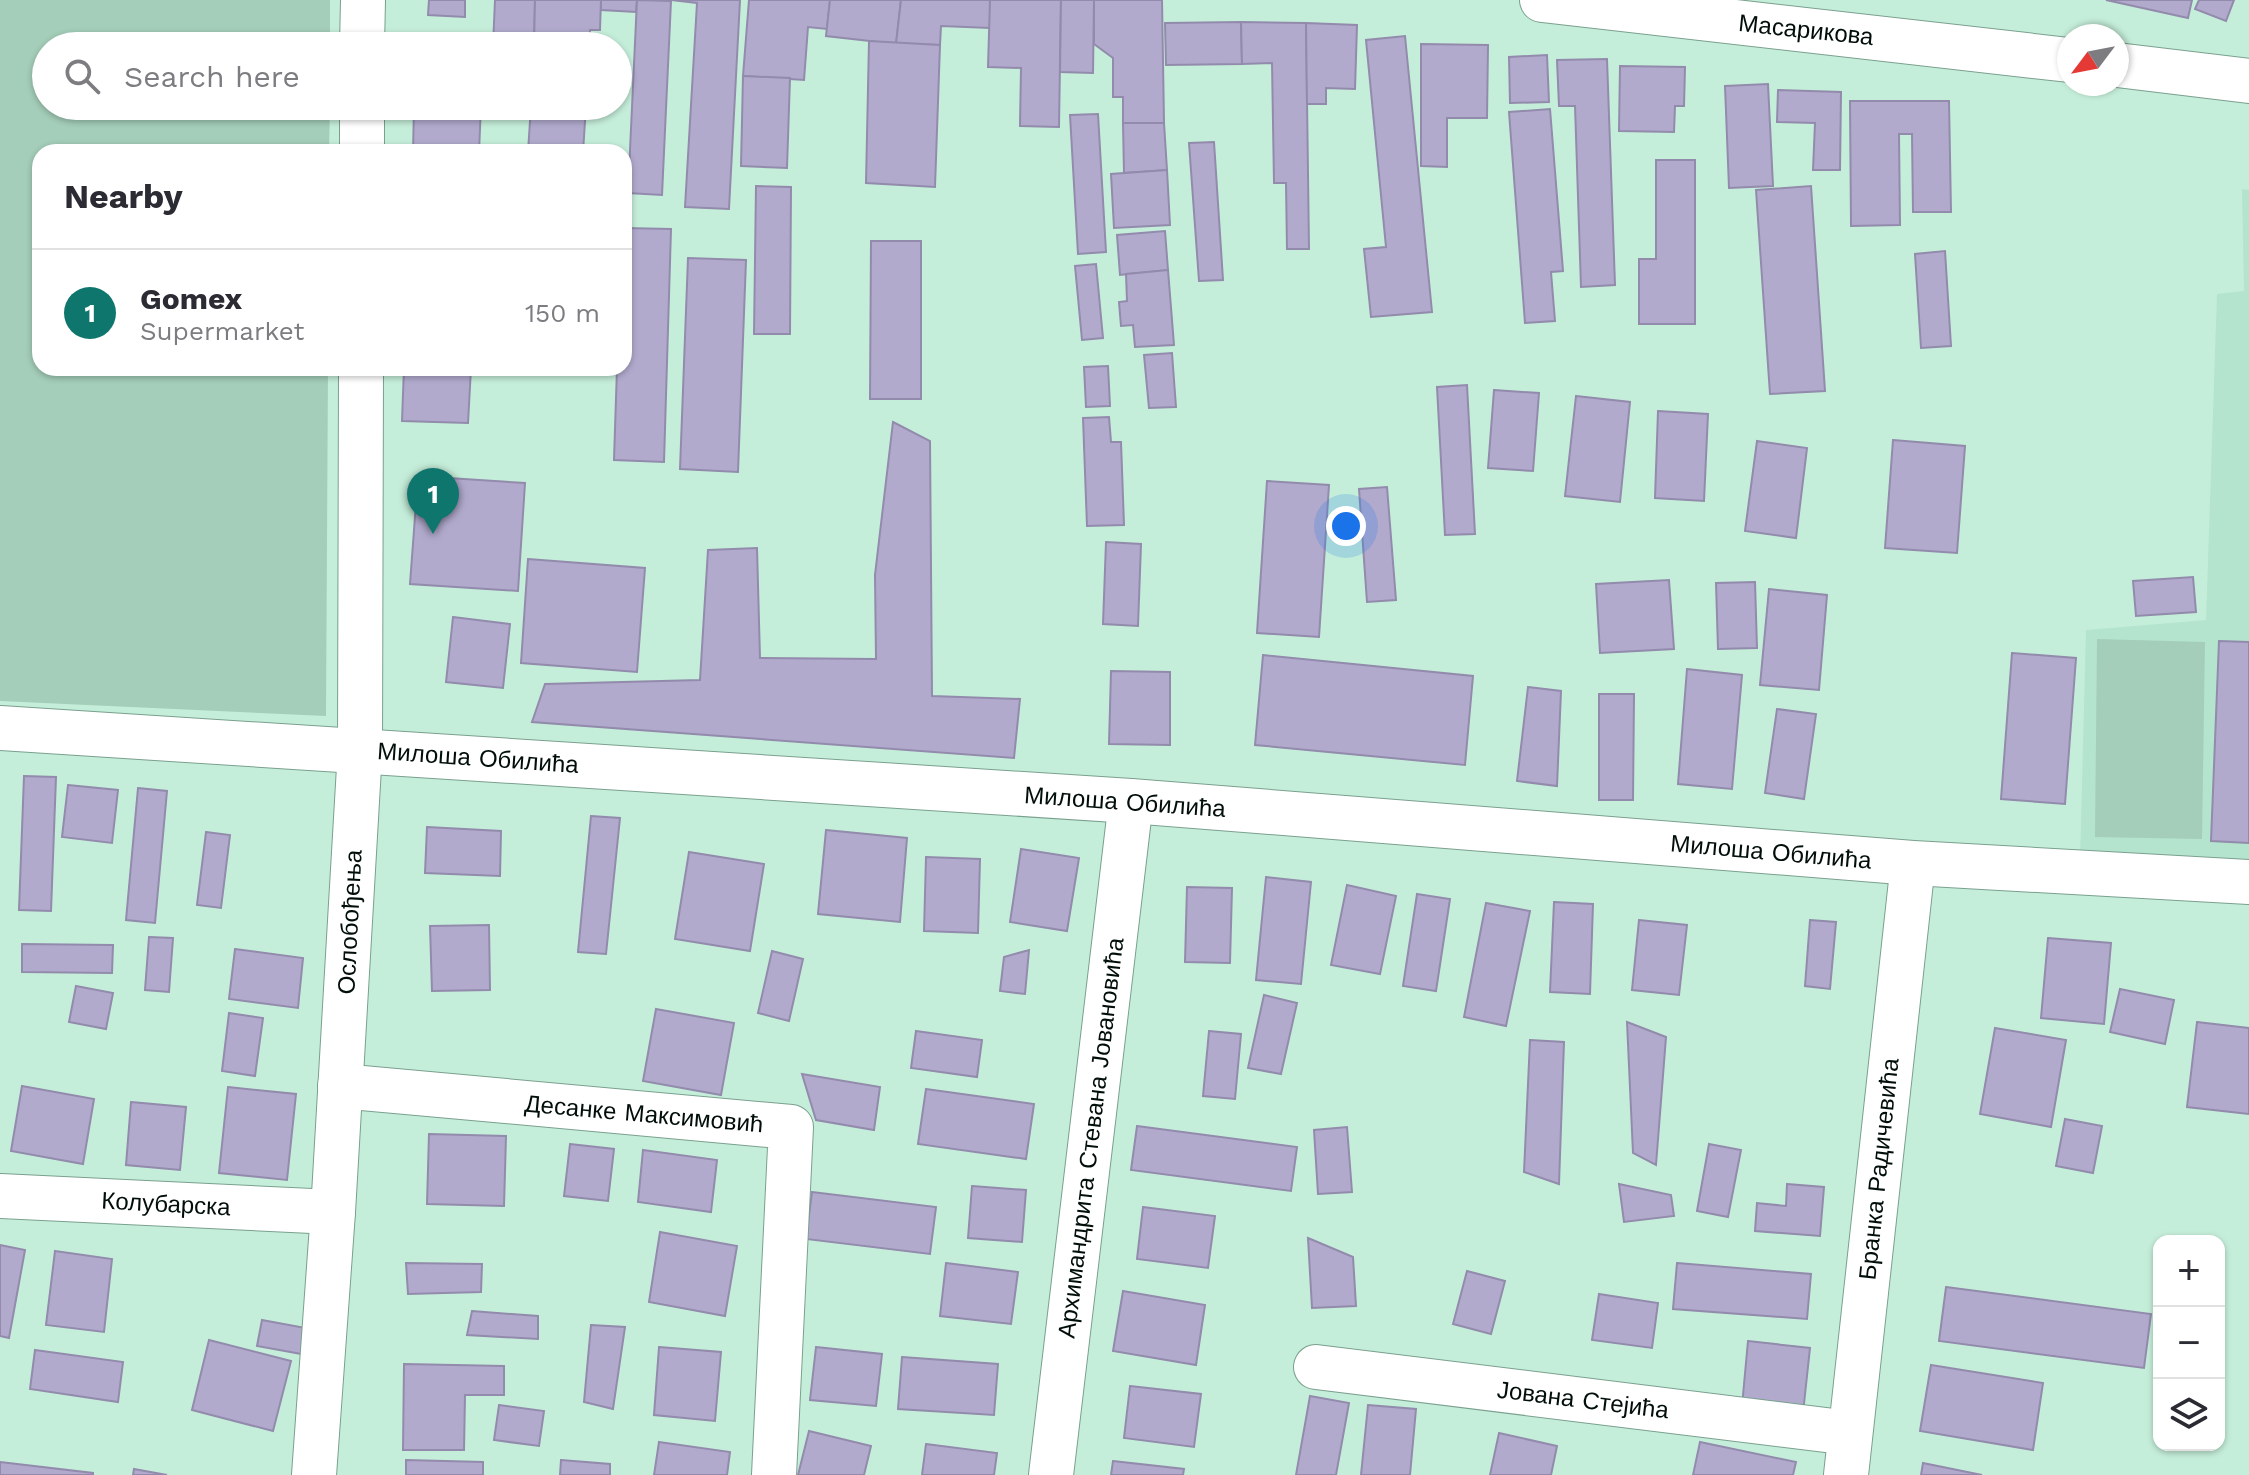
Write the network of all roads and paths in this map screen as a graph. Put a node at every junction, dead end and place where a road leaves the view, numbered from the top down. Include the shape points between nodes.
1 (363, 0) edge
2 (1542, 0) edge
3 (362, 32) edge
4 (2057, 59) edge
5 (2129, 66) edge
6 (2249, 81) edge
7 (362, 120) edge
8 (362, 144) edge
9 (361, 376) edge
10 (0, 728) edge
11 (360, 750) junction
12 (1131, 801) junction
13 (1913, 863) junction
14 (2249, 882) edge
15 (340, 1086) junction
16 (0, 1196) edge
17 (333, 1212) junction
18 (1316, 1367) dead end
19 (1848, 1454) edge
20 (314, 1475) edge
21 (774, 1475) edge
22 (1051, 1475) edge

1 - 3 street
2 - 4 street, Масарикова
5 - 6 street
7 - 8 street
9 - 11 street, Ослобођења
10 - 11 street, Милоша Обилића
11 - 12 street, Милоша Обилића
11 - 15 street, Ослобођења
12 - 13 street, Милоша Обилића
12 - 22 street, Архимандрита Стевана Јовановића
13 - 14 street, Милоша Обилића
13 - 19 street, Бранка Радичевића
15 - 17 street, Ослобођења
15 - 21 street, Десанке Максимовић via 791,1127
16 - 17 street, Колубарска
17 - 20 street, Ослобођења
18 - 19 street, Јована Стејића

